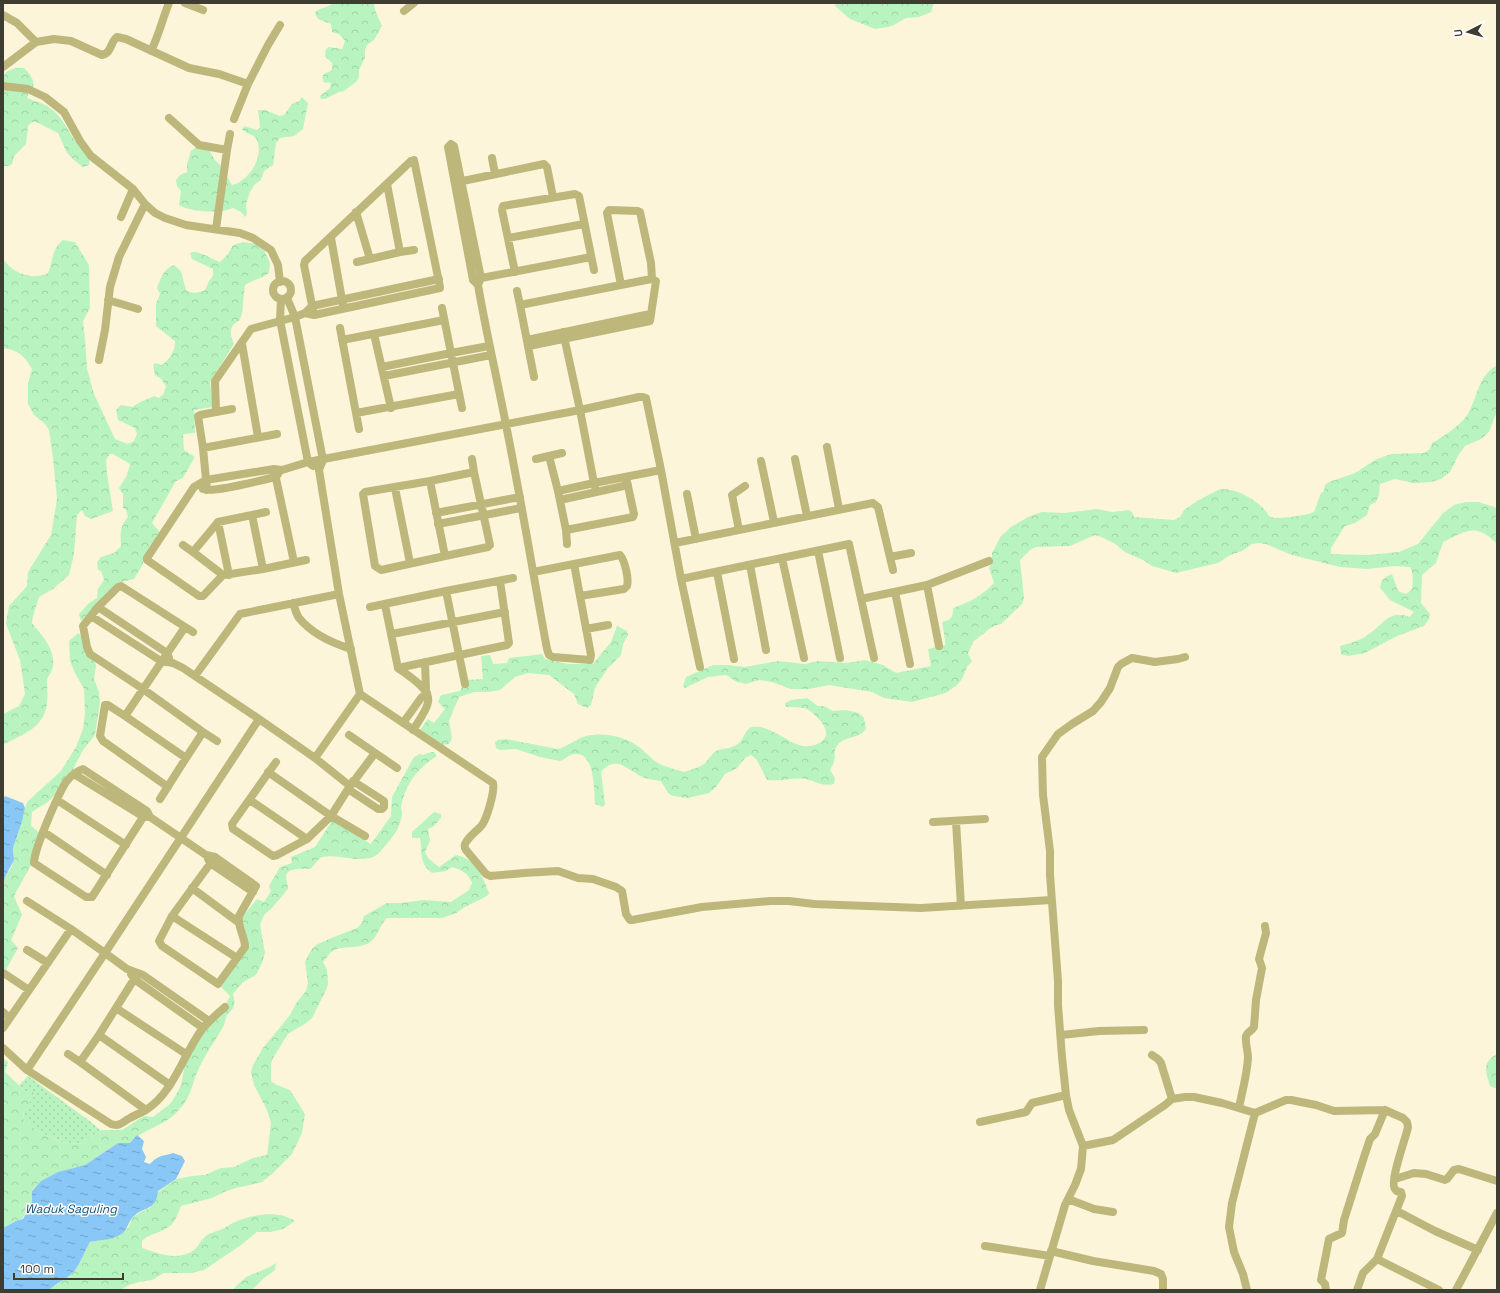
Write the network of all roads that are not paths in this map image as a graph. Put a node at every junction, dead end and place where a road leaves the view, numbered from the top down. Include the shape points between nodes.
1 (169, 3) edge
2 (185, 3) edge
3 (414, 3) edge
4 (203, 10) dead end
5 (404, 11) dead end
6 (3, 15) edge
7 (280, 25) dead end
8 (36, 42) junction
9 (150, 51) junction
10 (3, 67) edge
11 (248, 84) junction
12 (3, 86) edge
13 (169, 118) dead end
14 (234, 119) dead end
15 (230, 134) dead end
16 (227, 150) junction
17 (492, 158) dead end
18 (495, 174) junction
19 (387, 184) junction
20 (133, 189) junction
21 (553, 197) junction
22 (145, 204) junction
23 (356, 212) junction
24 (121, 217) dead end
25 (584, 224) junction
26 (216, 229) junction
27 (331, 238) junction
28 (508, 238) junction
29 (414, 250) dead end
30 (400, 252) junction
31 (591, 257) junction
32 (370, 259) junction
33 (358, 262) dead end
34 (594, 270) dead end
35 (515, 272) junction
36 (652, 279) junction
37 (477, 281) junction
38 (280, 282) junction
39 (622, 285) junction
40 (517, 291) dead end
41 (284, 299) junction
42 (108, 300) junction
43 (343, 304) junction
44 (520, 305) junction
45 (312, 306) junction
46 (138, 308) dead end
47 (442, 308) dead end
48 (310, 314) junction
49 (295, 317) junction
50 (280, 320) junction
51 (444, 320) junction
52 (340, 328) dead end
53 (374, 334) junction
54 (564, 335) junction
55 (342, 340) junction
56 (528, 343) junction
57 (242, 344) junction
58 (489, 346) junction
59 (451, 354) junction
60 (491, 356) junction
61 (99, 360) dead end
62 (452, 362) junction
63 (382, 367) junction
64 (384, 376) junction
65 (534, 378) dead end
66 (459, 394) junction
67 (391, 408) junction
68 (462, 408) dead end
69 (232, 409) dead end
70 (580, 410) junction
71 (216, 411) junction
72 (356, 413) junction
73 (506, 425) junction
74 (359, 429) dead end
75 (277, 434) dead end
76 (258, 437) junction
77 (827, 447) dead end
78 (203, 448) junction
79 (562, 453) dead end
80 (549, 456) junction
81 (472, 459) dead end
82 (536, 459) dead end
83 (795, 459) dead end
84 (323, 460) junction
85 (761, 461) dead end
86 (308, 462) junction
87 (278, 470) junction
88 (318, 470) junction
89 (661, 470) junction
90 (474, 472) junction
91 (276, 477) junction
92 (206, 480) junction
93 (430, 481) junction
94 (627, 481) junction
95 (594, 483) junction
96 (745, 486) dead end
97 (194, 487) junction
98 (395, 488) junction
99 (207, 490) junction
100 (596, 492) junction
101 (687, 494) dead end
102 (559, 496) junction
103 (520, 497) junction
104 (481, 504) junction
105 (521, 508) junction
106 (839, 509) junction
107 (266, 512) dead end
108 (436, 513) junction
109 (483, 515) junction
110 (252, 516) junction
111 (807, 516) junction
112 (218, 522) junction
113 (774, 522) junction
114 (438, 524) junction
115 (566, 530) junction
116 (739, 530) junction
117 (696, 539) junction
118 (675, 543) junction
119 (567, 544) dead end
120 (183, 545) dead end
121 (818, 551) junction
122 (193, 552) junction
123 (911, 553) dead end
124 (445, 556) junction
125 (890, 557) junction
126 (782, 558) junction
127 (306, 560) dead end
128 (990, 560) dead end
129 (294, 562) junction
130 (410, 563) junction
131 (574, 564) junction
132 (750, 565) junction
133 (263, 569) junction
134 (893, 570) dead end
135 (533, 572) junction
136 (717, 572) junction
137 (226, 575) junction
138 (514, 578) dead end
139 (681, 579) junction
140 (500, 580) junction
141 (927, 585) junction
142 (446, 591) junction
143 (895, 592) junction
144 (339, 594) junction
145 (580, 596) junction
146 (861, 599) junction
147 (293, 603) junction
148 (385, 605) junction
149 (98, 607) junction
150 (370, 607) dead end
151 (505, 612) junction
152 (90, 616) junction
153 (453, 623) junction
154 (608, 625) dead end
155 (185, 627) junction
156 (586, 629) junction
157 (193, 632) dead end
158 (392, 634) junction
159 (939, 646) dead end
160 (351, 649) junction
161 (766, 650) dead end
162 (167, 654) junction
163 (460, 655) junction
164 (1185, 656) dead end
165 (804, 658) dead end
166 (840, 658) dead end
167 (874, 658) dead end
168 (734, 659) dead end
169 (161, 661) junction
170 (425, 662) junction
171 (173, 663) junction
172 (910, 664) dead end
173 (700, 667) dead end
174 (398, 668) junction
175 (195, 676) junction
176 (465, 684) dead end
177 (143, 689) junction
178 (427, 692) junction
179 (360, 694) junction
180 (124, 716) junction
181 (259, 719) junction
182 (403, 723) junction
183 (413, 730) junction
184 (203, 732) junction
185 (349, 735) dead end
186 (218, 741) dead end
187 (375, 753) junction
188 (186, 758) junction
189 (315, 758) junction
190 (276, 762) dead end
191 (397, 768) dead end
192 (268, 772) junction
193 (351, 785) junction
194 (168, 787) junction
195 (160, 799) dead end
196 (57, 800) junction
197 (250, 800) junction
198 (147, 815) junction
199 (331, 816) junction
200 (985, 819) dead end
201 (956, 821) junction
202 (934, 822) dead end
203 (44, 832) junction
204 (364, 836) dead end
205 (181, 837) junction
206 (307, 839) junction
207 (126, 845) junction
208 (210, 858) junction
209 (107, 875) junction
210 (192, 888) junction
211 (1051, 900) junction
212 (27, 901) dead end
213 (961, 906) junction
214 (172, 916) junction
215 (238, 922) junction
216 (1265, 926) dead end
217 (71, 929) junction
218 (27, 950) dead end
219 (105, 953) junction
220 (236, 958) junction
221 (48, 963) junction
222 (6, 974) dead end
223 (136, 976) junction
224 (29, 990) junction
225 (225, 1007) dead end
226 (116, 1008) junction
227 (3, 1012) edge
228 (10, 1018) junction
229 (209, 1021) junction
230 (3, 1028) edge
231 (203, 1028) junction
232 (1144, 1030) dead end
233 (99, 1035) junction
234 (1061, 1036) junction
235 (3, 1048) edge
236 (68, 1054) dead end
237 (186, 1054) junction
238 (1152, 1055) dead end
239 (80, 1062) junction
240 (27, 1070) junction
241 (170, 1085) junction
242 (1066, 1095) junction
243 (1172, 1099) junction
244 (1239, 1108) junction
245 (146, 1110) junction
246 (1384, 1110) junction
247 (1255, 1113) junction
248 (980, 1122) dead end
249 (1083, 1146) junction
250 (1395, 1180) junction
251 (1497, 1181) edge
252 (1068, 1199) junction
253 (1397, 1211) junction
254 (1113, 1212) dead end
255 (1497, 1213) edge
256 (985, 1246) dead end
257 (1478, 1250) junction
258 (1051, 1253) junction
259 (1377, 1259) junction
260 (1163, 1289) edge
261 (1040, 1290) edge
262 (1247, 1290) edge
263 (1326, 1290) edge
264 (1357, 1290) edge
265 (1439, 1290) edge
266 (1456, 1290) edge

1 - 9 street via 158,37
2 - 4 street
3 - 5 street
6 - 8 street via 16,23
7 - 11 street
8 - 9 street via 54,39 71,41 102,55 110,50 118,37
8 - 10 street
9 - 11 street via 189,68 219,74
11 - 14 street
12 - 20 street via 28,89 45,97 64,112 91,156
13 - 16 street via 199,145
15 - 16 street
16 - 26 street
17 - 18 street
18 - 21 street via 544,164
18 - 37 street via 459,182
19 - 23 street
19 - 30 street
19 - 43 street via 414,160 440,288
20 - 22 street
20 - 24 street
21 - 25 street via 578,195
21 - 28 street via 504,205 502,210
22 - 26 street via 165,218 186,225
22 - 42 street via 119,257
23 - 27 street
23 - 32 street
25 - 28 street
25 - 31 street
26 - 38 street via 240,233 271,250 278,265
27 - 43 street
27 - 45 street via 304,263
28 - 35 street
29 - 30 street
30 - 32 street
31 - 34 street
31 - 35 street
32 - 33 street
35 - 37 street
36 - 39 street
36 - 39 street via 640,212 609,210 607,213
36 - 54 street via 656,283 650,321
37 - 58 street
38 - 41 street via 273,291 274,295
38 - 41 street via 285,282 291,288 291,294
39 - 44 street
40 - 44 street
41 - 49 street
41 - 50 street
42 - 46 street
42 - 61 street
43 - 45 street
43 - 48 street
44 - 56 street
45 - 48 street
47 - 51 street
48 - 49 street
49 - 50 street
49 - 84 street
50 - 57 street via 251,329
50 - 86 street
51 - 53 street
51 - 59 street
52 - 55 street
53 - 55 street
53 - 63 street
54 - 56 street
54 - 70 street
55 - 72 street
56 - 65 street
57 - 71 street via 215,381
57 - 76 street
58 - 59 street
58 - 60 street
59 - 62 street
59 - 63 street
60 - 62 street
60 - 73 street
62 - 64 street
62 - 66 street
63 - 64 street
64 - 67 street
66 - 67 street
66 - 68 street
67 - 72 street
69 - 71 street
70 - 73 street
70 - 89 street via 639,397 646,398
70 - 95 street
71 - 78 street via 198,416
72 - 74 street
73 - 84 street
73 - 103 street
75 - 76 street
76 - 78 street
77 - 106 street
78 - 92 street
79 - 80 street
80 - 82 street
80 - 102 street
81 - 90 street
83 - 111 street
84 - 86 street
84 - 88 street
85 - 113 street
86 - 87 street
86 - 88 street
87 - 91 street
87 - 92 street
88 - 144 street
89 - 94 street
89 - 118 street
90 - 93 street
90 - 104 street
91 - 99 street
91 - 129 street
92 - 97 street
92 - 99 street
93 - 98 street
93 - 108 street
94 - 95 street
94 - 100 street
94 - 115 street via 634,514 632,517
95 - 100 street
95 - 102 street
96 - 116 street via 732,495
97 - 99 street
97 - 137 street via 146,560 200,597
98 - 130 street
98 - 130 street via 363,494 375,566 381,570
100 - 102 street
101 - 117 street
102 - 115 street
103 - 104 street
103 - 105 street
104 - 108 street
104 - 109 street
105 - 109 street
105 - 135 street
106 - 111 street
106 - 125 street via 876,504
107 - 110 street
108 - 114 street
109 - 114 street
109 - 124 street via 490,545
110 - 112 street
110 - 133 street
111 - 113 street
112 - 122 street
112 - 137 street
113 - 116 street
114 - 124 street
115 - 119 street
116 - 117 street
117 - 118 street
118 - 139 street
120 - 122 street
121 - 126 street
121 - 146 street via 849,544
121 - 166 street
122 - 137 street
123 - 125 street
124 - 130 street
125 - 134 street
126 - 132 street
126 - 165 street
127 - 129 street
128 - 141 street
129 - 133 street
131 - 135 street
131 - 145 street
131 - 145 street via 620,555 628,582 624,588
132 - 136 street
132 - 161 street
133 - 137 street
135 - 156 street via 547,649 551,657 590,660
136 - 139 street
136 - 168 street
138 - 140 street
139 - 173 street
140 - 142 street
140 - 151 street
141 - 143 street
141 - 159 street
142 - 148 street
142 - 153 street
143 - 146 street
143 - 172 street
144 - 147 street
144 - 160 street
145 - 156 street
146 - 167 street
147 - 160 street via 298,617 312,631
147 - 175 street via 240,614
148 - 150 street
148 - 158 street
149 - 152 street
149 - 155 street via 120,586
149 - 162 street
151 - 153 street
151 - 163 street via 508,644
152 - 169 street
152 - 177 street via 83,626 90,654
153 - 158 street
153 - 163 street
154 - 156 street
155 - 157 street
155 - 162 street
158 - 174 street
160 - 179 street
162 - 169 street
162 - 171 street
163 - 170 street
163 - 176 street
164 - 211 street via 1161,662 1149,662 1135,657 1125,661 1118,667 1101,702 1093,711 1058,734 1042,756 1043,794 1050,851
169 - 171 street
169 - 177 street
170 - 174 street
170 - 178 street
171 - 175 street
174 - 178 street
175 - 181 street
177 - 180 street
177 - 184 street
178 - 182 street
178 - 183 street via 428,702
179 - 182 street
179 - 189 street
180 - 188 street
180 - 194 street via 108,705 105,706 101,739
181 - 189 street
181 - 205 street
182 - 183 street
183 - 213 street via 493,783 488,810 482,824 465,846 486,874 492,877 558,871 578,878 593,878 622,891 626,914 630,920 702,908 790,900 814,904 914,908
184 - 186 street
184 - 188 street
185 - 187 street
187 - 191 street
187 - 193 street
188 - 194 street
189 - 193 street
190 - 192 street
192 - 197 street
192 - 199 street
193 - 199 street
194 - 195 street
196 - 198 street via 74,774
196 - 203 street
196 - 207 street
197 - 206 street
197 - 206 street via 232,824 233,829 273,856
198 - 205 street
198 - 207 street
199 - 204 street
199 - 206 street
200 - 201 street
201 - 202 street
201 - 213 street
203 - 209 street
203 - 209 street via 34,861 36,866 88,898 93,896
205 - 208 street
205 - 219 street
207 - 209 street
208 - 210 street
208 - 215 street via 255,884 256,888
210 - 214 street
210 - 215 street
211 - 213 street
211 - 234 street
212 - 217 street
214 - 220 street
214 - 220 street via 159,938 160,945 217,984
215 - 220 street via 245,947
216 - 244 street via 1266,933 1259,959 1262,968 1254,1028 1246,1036 1248,1060
217 - 219 street
217 - 221 street
218 - 221 street
219 - 223 street
219 - 240 street
221 - 224 street
222 - 224 street
223 - 226 street
223 - 229 street
223 - 231 street
224 - 228 street
225 - 229 street
226 - 233 street
226 - 237 street
227 - 228 street
228 - 230 street
229 - 231 street
231 - 237 street
232 - 234 street via 1098,1031
233 - 239 street
233 - 241 street
234 - 242 street
235 - 240 street
236 - 239 street
237 - 241 street
238 - 243 street via 1161,1063
239 - 245 street
240 - 245 street via 115,1126
241 - 245 street
242 - 248 street via 1032,1103 1026,1112
242 - 249 street
243 - 244 street via 1194,1097
243 - 249 street via 1113,1140
244 - 247 street
246 - 247 street via 1334,1111 1319,1105 1286,1100
246 - 250 street via 1403,1118 1408,1127
246 - 263 street via 1375,1134 1370,1139 1342,1233 1329,1239 1321,1280
247 - 262 street via 1232,1203 1229,1228
249 - 252 street via 1080,1169
250 - 251 street via 1414,1173 1445,1180 1454,1170 1459,1169
250 - 253 street via 1395,1189 1402,1194
252 - 254 street via 1094,1209
252 - 258 street
253 - 257 street
253 - 259 street
255 - 257 street
256 - 258 street
257 - 266 street
258 - 260 street via 1154,1271 1161,1274
258 - 261 street
259 - 264 street via 1363,1273
259 - 265 street

